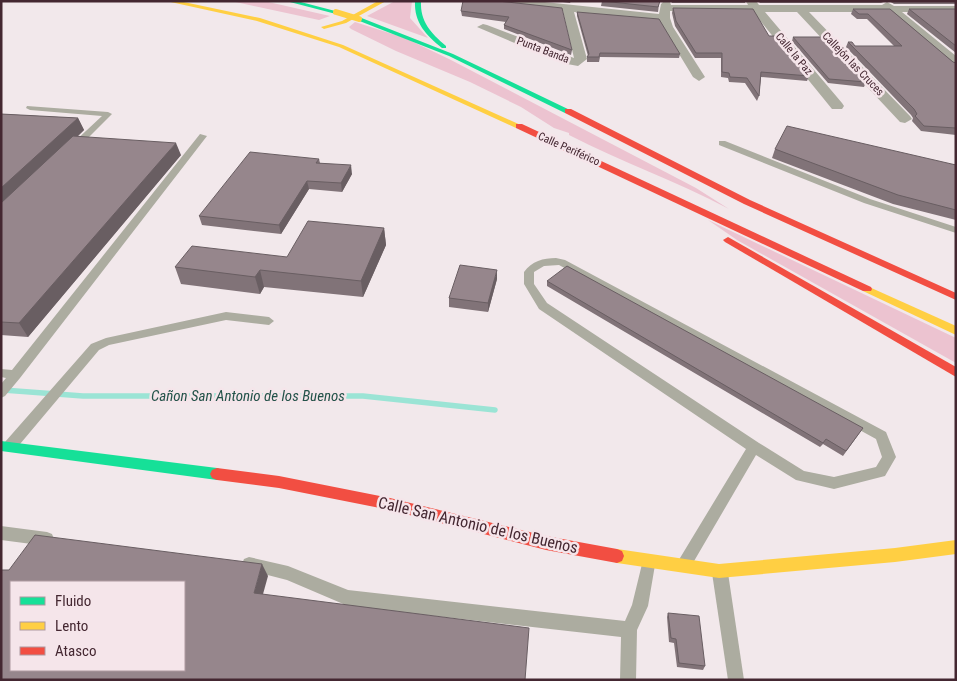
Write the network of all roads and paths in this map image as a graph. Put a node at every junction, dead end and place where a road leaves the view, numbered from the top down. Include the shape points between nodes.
1 (169, 1) edge
2 (216, 1) edge
3 (289, 1) edge
4 (367, 1) edge
5 (384, 1) edge
6 (418, 1) edge
7 (502, 1) edge
8 (882, 1) edge
9 (510, 2) edge
10 (754, 5) edge
11 (832, 5) edge
12 (568, 8) junction
13 (665, 9) edge
14 (800, 9) junction
15 (892, 9) junction
16 (956, 9) edge
17 (315, 25) junction
18 (483, 27) dead end
19 (352, 38) dead end
20 (456, 58) junction
21 (956, 63) edge
22 (700, 77) dead end
23 (837, 106) dead end
24 (30, 108) dead end
25 (529, 117) dead end
26 (905, 119) dead end
27 (203, 136) dead end
28 (722, 143) dead end
29 (571, 150) junction
30 (65, 155) edge
31 (607, 166) junction
32 (705, 226) dead end
33 (956, 230) edge
34 (721, 236) dead end
35 (956, 297) edge
36 (269, 321) dead end
37 (956, 332) edge
38 (1, 373) edge
39 (956, 373) edge
40 (16, 375) junction
41 (1, 393) edge
42 (6, 446) edge
43 (754, 447) junction
44 (1, 533) edge
45 (61, 541) edge
46 (956, 547) edge
47 (648, 562) junction
48 (239, 563) edge
49 (683, 567) junction
50 (719, 571) junction
51 (629, 630) junction
52 (628, 680) edge
53 (736, 680) edge

1 - 29 main road, Calle Periférico via 258,20 324,40
2 - 17 main road
3 - 20 main road, bridge via 359,19
4 - 17 main road via 334,19
5 - 17 main road via 344,22
6 - 20 main road via 417,13 422,27
7 - 9 street
8 - 15 street
9 - 12 street
10 - 13 street
10 - 14 street
10 - 23 street, Calle la Paz
11 - 14 street
11 - 15 street
12 - 13 street
12 - 18 street, Punta Banda via 581,59 578,62
13 - 22 street via 667,27
14 - 26 street, Callejón las Cruces
15 - 16 street
15 - 21 street
17 - 19 main road
20 - 35 main road via 719,189
24 - 30 lane via 108,114
25 - 29 main road
27 - 40 lane
28 - 33 lane via 867,201
29 - 31 main road, Calle Periférico
31 - 32 main road
31 - 37 main road, Calle Periférico
34 - 39 main road
36 - 42 lane via 226,316 95,347
38 - 40 lane
40 - 41 lane
42 - 47 main road, Calle San Antonio de los Buenos via 279,482 390,504 546,543
43 - 43 lane via 801,476 834,483 880,472 890,456 881,436 561,262 543,261 530,271 530,286 543,306
43 - 49 lane
44 - 45 lane
46 - 50 main road, Calle San Antonio de los Buenos
47 - 49 main road, Calle San Antonio de los Buenos
47 - 51 lane via 640,606
48 - 51 lane via 288,573 348,598
49 - 50 main road, Calle San Antonio de los Buenos
50 - 53 lane
51 - 52 lane

